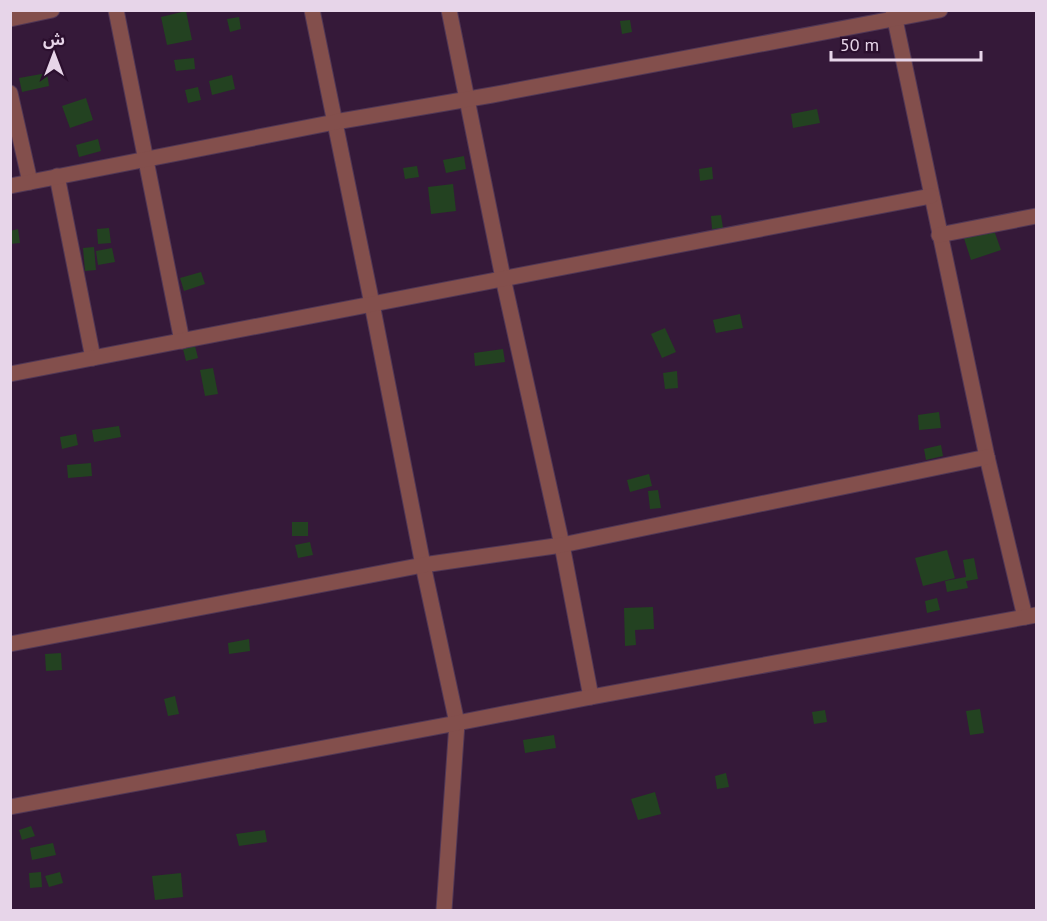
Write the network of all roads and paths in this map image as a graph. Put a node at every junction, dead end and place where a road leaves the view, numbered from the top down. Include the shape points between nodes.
1 (52, 10) edge
2 (116, 10) edge
3 (312, 10) edge
4 (449, 10) edge
5 (940, 10) edge
6 (894, 15) edge
7 (10, 19) edge
8 (10, 93) edge
9 (467, 99) junction
10 (335, 122) junction
11 (146, 159) junction
12 (57, 176) junction
13 (30, 182) junction
14 (10, 186) edge
15 (931, 196) junction
16 (1036, 216) edge
17 (939, 235) junction
18 (504, 278) junction
19 (372, 304) junction
20 (182, 341) junction
21 (93, 358) junction
22 (10, 374) edge
23 (987, 457) junction
24 (562, 545) junction
25 (423, 565) junction
26 (1030, 616) edge
27 (10, 644) edge
28 (591, 697) junction
29 (457, 723) junction
30 (10, 807) edge
31 (444, 910) edge

1 - 7 street
2 - 11 street
3 - 10 street
4 - 9 street
5 - 6 street
6 - 9 street
6 - 15 street
8 - 13 street
9 - 10 street
9 - 18 street
10 - 11 street
10 - 19 street
11 - 12 street
11 - 20 street
12 - 13 street
12 - 21 street
13 - 14 street
15 - 17 street
15 - 18 street
16 - 17 street
17 - 23 street
18 - 19 street
18 - 24 street
19 - 20 street
19 - 25 street
20 - 21 street
21 - 22 street
23 - 24 street
23 - 26 street
24 - 25 street
24 - 28 street
25 - 27 street
25 - 29 street
26 - 28 street
28 - 29 street
29 - 30 street
29 - 31 street

